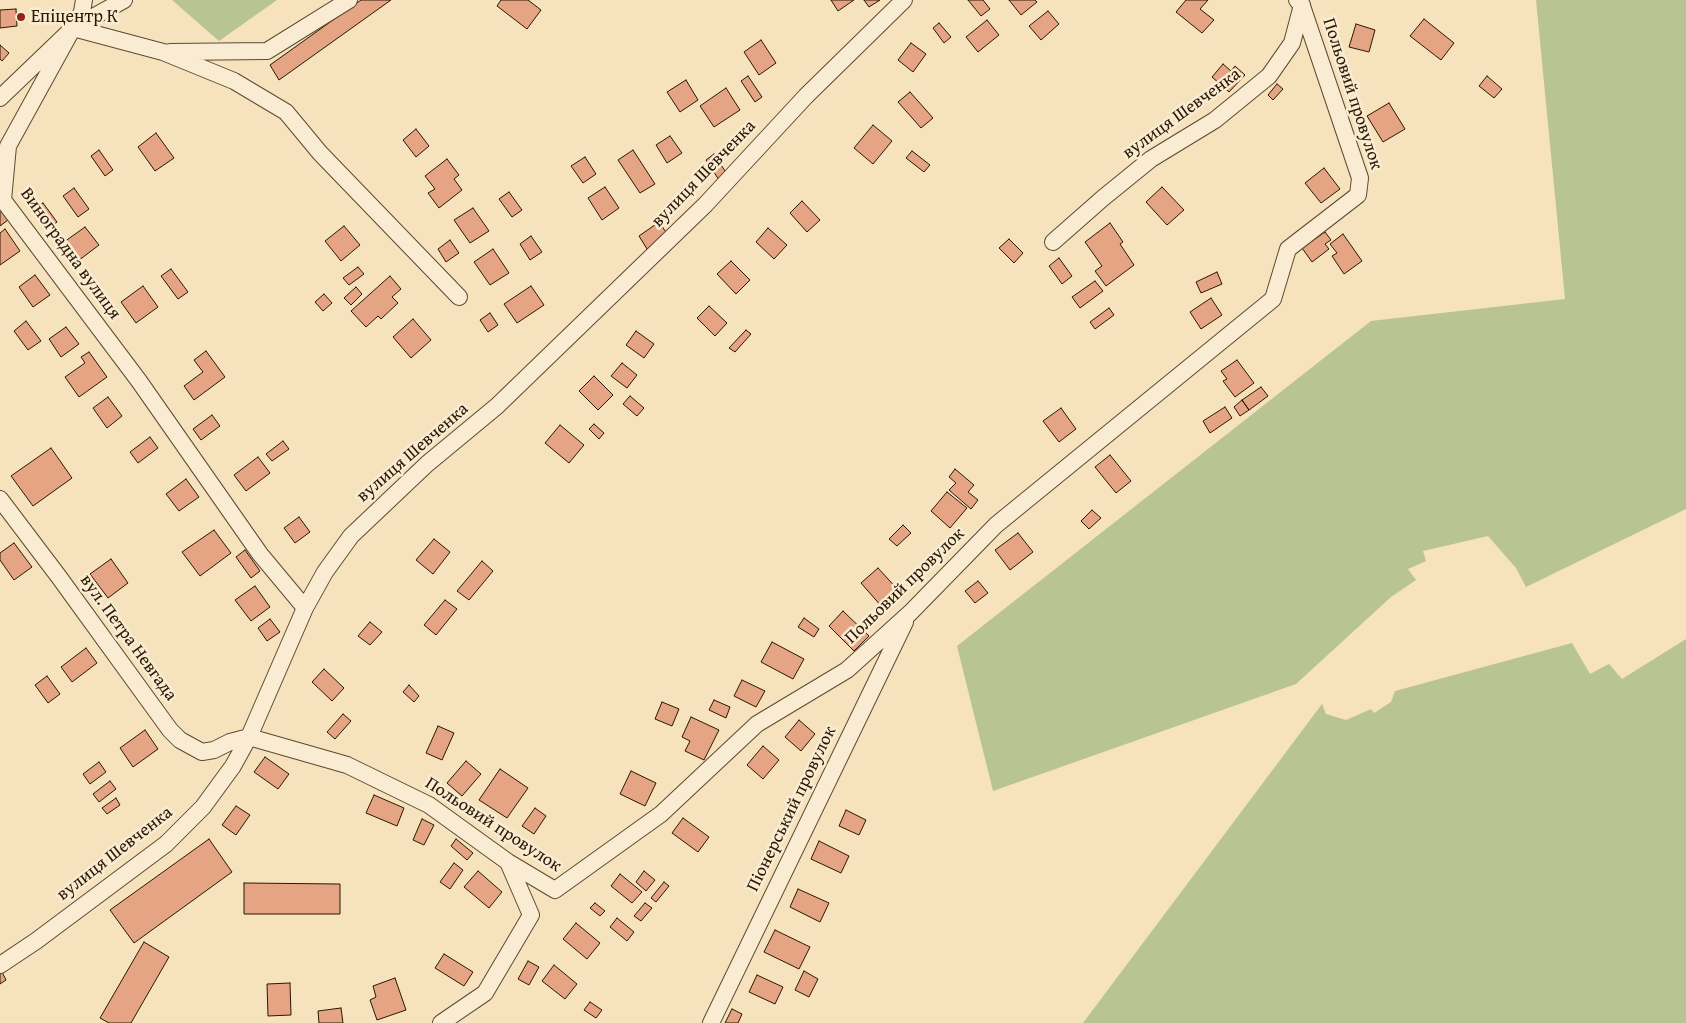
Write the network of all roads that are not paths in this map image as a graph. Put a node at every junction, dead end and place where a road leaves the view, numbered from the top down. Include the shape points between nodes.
1 (84, 0) edge
2 (124, 0) edge
3 (349, 0) edge
4 (904, 0) edge
5 (1302, 2) edge
6 (73, 28) junction
7 (163, 52) junction
8 (0, 98) edge
9 (1054, 242) dead end
10 (460, 297) dead end
11 (0, 499) edge
12 (305, 608) junction
13 (910, 613) junction
14 (249, 737) junction
15 (508, 862) junction
16 (0, 965) edge
17 (441, 1023) edge
18 (711, 1023) edge

1 - 6 street, Виноградна вулиця via 82,12
2 - 6 street
3 - 7 street via 267,51
4 - 12 street, вулиця Шевченка via 806,96 706,205 497,406 427,464 351,536 325,572
5 - 9 street, вулиця Шевченка via 1292,43 1269,76 1215,120 1151,159
5 - 13 street, Польовий провулок via 1360,178 1358,196 1288,250 1273,299 996,525
6 - 7 street
6 - 8 street
6 - 12 street, Виноградна вулиця via 8,146 3,200 139,381 260,554
7 - 10 street via 234,81 286,112 320,154
11 - 14 street, вул. Петра Невгада via 180,740 202,752
12 - 14 street, вулиця Шевченка
13 - 15 street, Польовий провулок via 847,670 757,724 661,814 555,890
13 - 18 street, Піонерський провулок
14 - 15 street, Польовий провулок via 347,765 364,773 429,805
14 - 16 street, вулиця Шевченка via 233,766 203,807 166,844
15 - 17 street via 531,915 485,993

